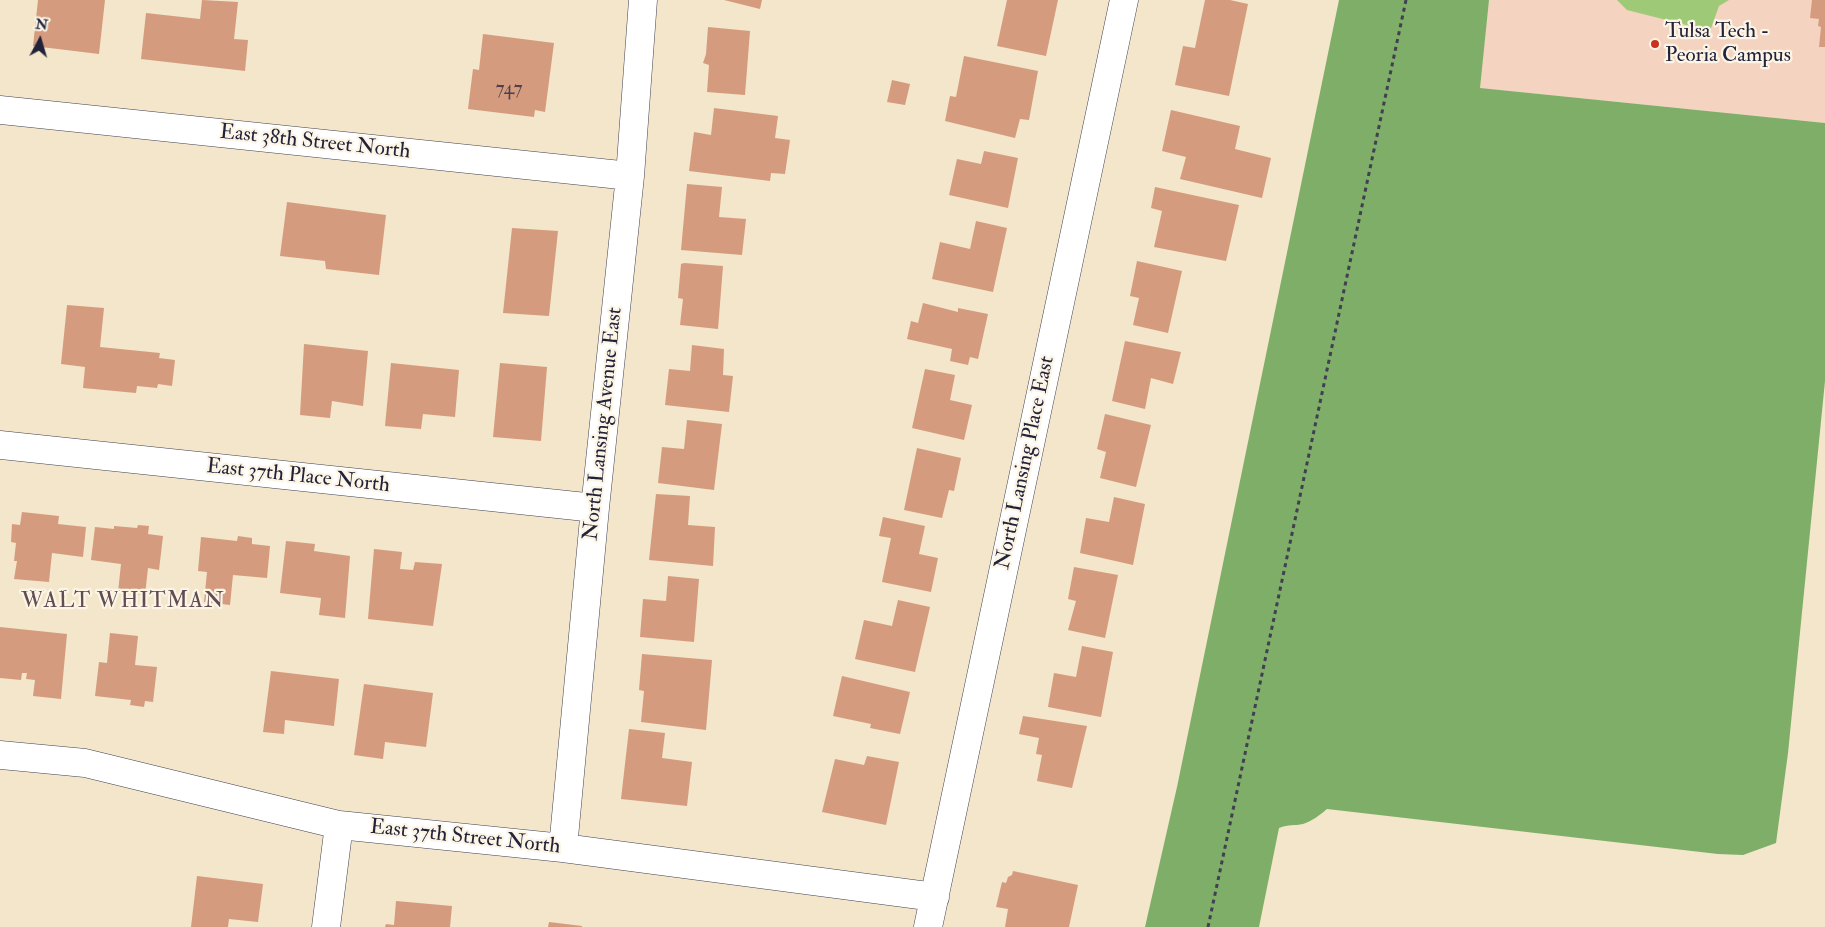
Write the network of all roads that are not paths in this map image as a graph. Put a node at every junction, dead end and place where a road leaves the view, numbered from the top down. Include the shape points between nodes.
1 (643, 0) edge
2 (1124, 0) edge
3 (0, 110) edge
4 (630, 176) junction
5 (0, 445) edge
6 (596, 508) junction
7 (0, 755) edge
8 (339, 825) junction
9 (563, 848) junction
10 (935, 897) junction
11 (326, 927) edge
12 (928, 927) edge

1 - 4 street, North Lansing Avenue East
2 - 10 street, North Lansing Place East
3 - 4 street, East 38th Street North
4 - 6 street, North Lansing Avenue East
5 - 6 street, East 37th Place North
6 - 9 street, North Lansing Avenue East
7 - 8 street, East 37th Street North via 85,763
8 - 9 street, East 37th Street North
8 - 11 street
9 - 10 street, East 37th Street North
10 - 12 street, North Lansing Place East

